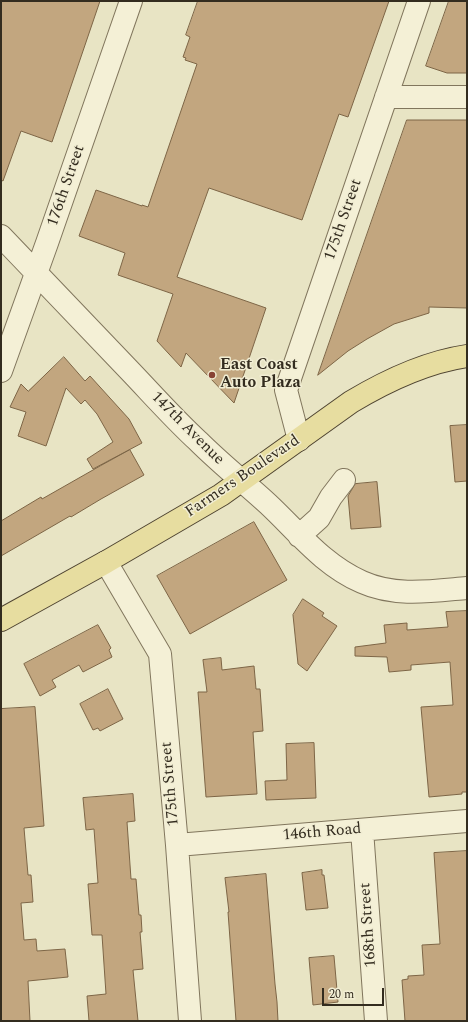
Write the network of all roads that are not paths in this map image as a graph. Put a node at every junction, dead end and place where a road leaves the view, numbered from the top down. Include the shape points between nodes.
1 (131, 1) edge
2 (419, 1) edge
3 (386, 97) junction
4 (467, 97) edge
5 (1, 236) edge
6 (36, 273) junction
7 (467, 356) edge
8 (1, 370) edge
9 (299, 440) junction
10 (344, 480) dead end
11 (241, 481) junction
12 (299, 536) junction
13 (106, 562) junction
14 (467, 588) edge
15 (1, 620) edge
16 (467, 822) edge
17 (362, 830) junction
18 (177, 845) junction
19 (190, 1021) edge
20 (376, 1021) edge

1 - 6 street, 176th Street
2 - 3 street, 175th Street
3 - 4 street
3 - 9 street, 175th Street via 286,390
5 - 6 street, 147th Avenue
6 - 8 street, 176th Street
6 - 11 street, 147th Avenue via 197,441
7 - 9 main road, Farmers Boulevard via 428,366 366,393
9 - 11 main road, Farmers Boulevard
10 - 12 street via 319,518
11 - 12 street, 147th Avenue
11 - 13 main road, Farmers Boulevard
12 - 14 street, 147th Avenue via 333,566 376,588 425,592
13 - 15 main road, Farmers Boulevard
13 - 18 street, 175th Street via 160,654
16 - 17 street, 146th Road
17 - 18 street, 146th Road
17 - 20 street, 168th Street
18 - 19 street, 175th Street

